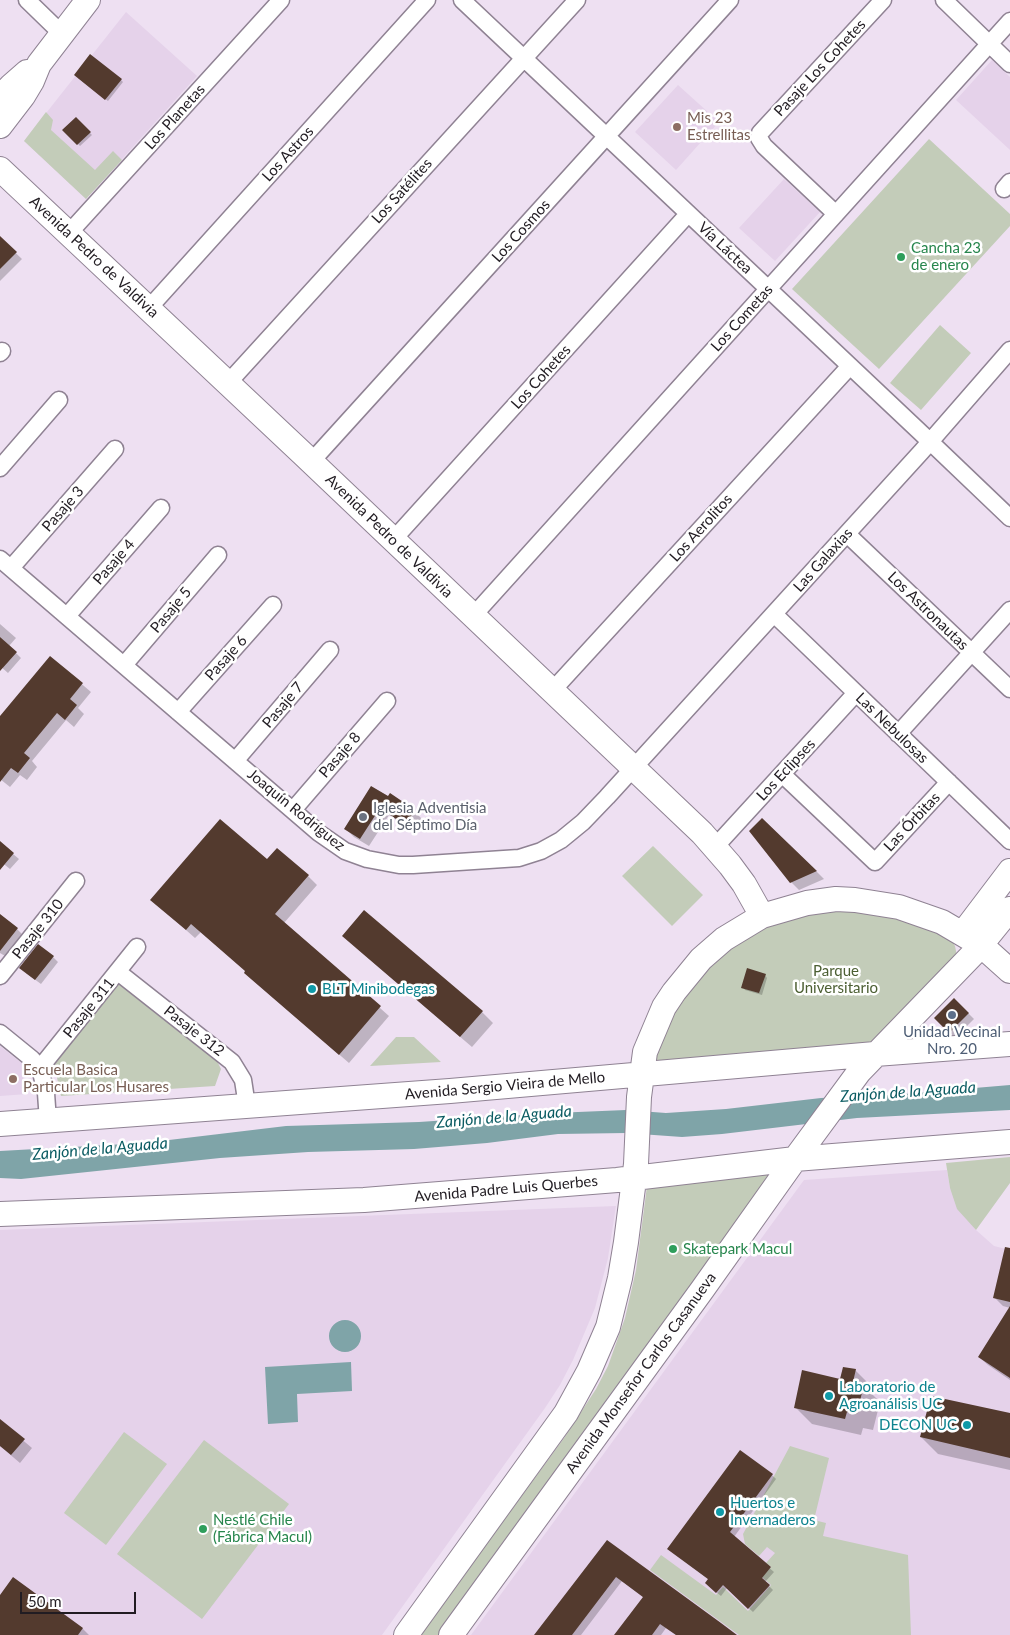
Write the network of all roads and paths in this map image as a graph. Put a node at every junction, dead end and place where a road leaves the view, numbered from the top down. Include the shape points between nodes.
1 (27, 0) edge
2 (88, 0) edge
3 (280, 0) edge
4 (427, 0) edge
5 (462, 0) edge
6 (577, 0) edge
7 (730, 0) edge
8 (883, 0) edge
9 (944, 0) edge
10 (1010, 20) edge
11 (62, 34) junction
12 (989, 44) junction
13 (523, 58) junction
14 (39, 64) junction
15 (1010, 64) edge
16 (0, 98) edge
17 (0, 126) edge
18 (607, 136) junction
19 (0, 169) edge
20 (688, 214) junction
21 (836, 214) junction
22 (69, 233) junction
23 (768, 289) junction
24 (148, 308) junction
25 (1008, 357) edge
26 (850, 366) junction
27 (228, 383) junction
28 (59, 400) dead end
29 (931, 442) junction
30 (115, 449) dead end
31 (311, 462) junction
32 (0, 468) edge
33 (161, 508) dead end
34 (1010, 518) edge
35 (847, 534) junction
36 (393, 540) junction
37 (218, 555) dead end
38 (6, 564) edge
39 (273, 605) dead end
40 (1010, 610) edge
41 (774, 614) junction
42 (67, 616) junction
43 (473, 616) junction
44 (330, 650) dead end
45 (971, 652) junction
46 (124, 665) junction
47 (1010, 689) edge
48 (552, 691) junction
49 (856, 694) junction
50 (387, 701) dead end
51 (178, 712) junction
52 (898, 734) junction
53 (235, 761) junction
54 (633, 768) junction
55 (782, 774) junction
56 (949, 782) junction
57 (293, 810) junction
58 (1010, 841) edge
59 (715, 847) junction
60 (1010, 871) edge
61 (76, 881) dead end
62 (1010, 909) edge
63 (762, 916) junction
64 (972, 939) junction
65 (137, 947) dead end
66 (1010, 971) edge
67 (118, 972) junction
68 (0, 976) edge
69 (0, 1033) edge
70 (1010, 1044) edge
71 (875, 1054) junction
72 (40, 1068) junction
73 (640, 1086) junction
74 (248, 1106) junction
75 (48, 1121) junction
76 (0, 1124) edge
77 (1010, 1142) edge
78 (800, 1151) junction
79 (634, 1178) junction
80 (0, 1214) edge
81 (406, 1635) edge
82 (451, 1635) edge

1 - 11 street
2 - 11 main road
3 - 22 street, Los Planetas
4 - 24 street, Los Astros
5 - 13 street, Vía Láctea
6 - 13 street, Los Satélites
7 - 18 street, Los Cosmos
8 - 21 street, Pasaje Los Cohetes via 763,129 759,138
9 - 12 street
10 - 12 street, Los Cometas
11 - 14 main road
12 - 15 street
12 - 21 street, Los Cometas
13 - 18 street, Vía Láctea
13 - 27 street, Los Satélites
14 - 16 main road via 19,78
14 - 17 main road via 28,89
18 - 20 street, Vía Láctea
18 - 31 street, Los Cosmos
19 - 22 main road, Avenida Pedro de Valdivia
20 - 23 street, Vía Láctea
20 - 36 street, Los Cohetes
21 - 23 street, Los Cometas
22 - 24 main road, Avenida Pedro de Valdivia
23 - 26 street, Vía Láctea
23 - 43 street, Los Cometas
24 - 27 main road, Avenida Pedro de Valdivia
25 - 29 street, Las Galaxias
26 - 29 street, Vía Láctea
26 - 48 street, Los Aerolitos
27 - 31 main road, Avenida Pedro de Valdivia
28 - 32 street
29 - 34 street, Vía Láctea
29 - 35 street, Las Galaxias
30 - 38 street, Pasaje 3
31 - 36 main road, Avenida Pedro de Valdivia
33 - 42 street, Pasaje 4
35 - 41 street, Las Galaxias
35 - 45 street, Los Astronautas
36 - 43 main road, Avenida Pedro de Valdivia
37 - 46 street, Pasaje 5
38 - 42 street, Joaquín Rodríguez
39 - 51 street, Pasaje 6
40 - 45 street
41 - 49 street, Las Nebulosas
41 - 54 street, Las Galaxias
42 - 46 street, Joaquín Rodríguez
43 - 48 main road, Avenida Pedro de Valdivia
44 - 53 street, Pasaje 7
45 - 47 street, Los Astronautas
45 - 52 street
46 - 51 street, Joaquín Rodríguez
48 - 54 main road, Avenida Pedro de Valdivia
49 - 52 street, Las Nebulosas
49 - 55 street, Los Eclipses
50 - 57 street, Pasaje 8
51 - 53 street, Joaquín Rodríguez
52 - 56 street, Las Nebulosas
53 - 57 street, Joaquín Rodríguez
54 - 57 street, Joaquín Rodríguez via 583,822 561,840 531,855 508,860 413,865 382,863 345,851
54 - 59 main road, Avenida Pedro de Valdivia
55 - 56 street, Las Órbitas via 875,862
55 - 59 street, Los Eclipses
56 - 58 street, Las Nebulosas
59 - 63 main road, Avenida Pedro de Valdivia via 744,884
60 - 64 main road, Avenida Monseñor Carlos Casanueva
61 - 68 street, Pasaje 310
62 - 64 main road, Avenida Monseñor Carlos Casanueva
63 - 64 main road via 808,903 855,900 920,913
63 - 73 main road via 718,944 686,975 656,1024 645,1052
64 - 66 main road
64 - 71 main road, Avenida Monseñor Carlos Casanueva
65 - 67 street, Pasaje 311
67 - 72 street, Pasaje 311
67 - 74 street, Pasaje 312 via 232,1062 243,1080
69 - 72 street
70 - 71 main road, Avenida Sergio Vieira de Mello
71 - 73 main road, Avenida Sergio Vieira de Mello
71 - 78 main road, Avenida Monseñor Carlos Casanueva
72 - 75 street
73 - 74 main road, Avenida Sergio Vieira de Mello via 450,1092
73 - 79 main road
74 - 75 main road, Avenida Sergio Vieira de Mello
75 - 76 main road, Avenida Sergio Vieira de Mello
77 - 78 main road, Avenida Padre Luis Querbes
78 - 79 main road, Avenida Padre Luis Querbes
78 - 82 main road, Avenida Monseñor Carlos Casanueva
79 - 80 main road, Avenida Padre Luis Querbes via 364,1200
79 - 81 main road via 620,1278 608,1327 590,1371 566,1413

